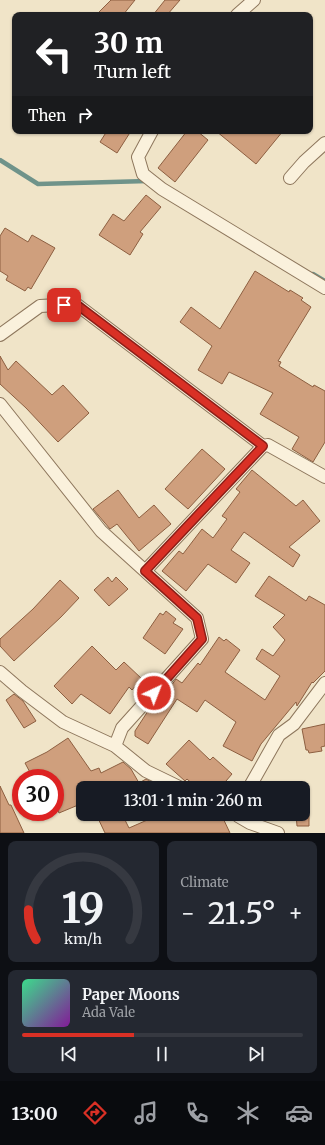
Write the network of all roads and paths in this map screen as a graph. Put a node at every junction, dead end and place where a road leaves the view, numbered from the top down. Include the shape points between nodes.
1 (254, 0) edge
2 (240, 12) edge
3 (150, 134) edge
4 (325, 143) edge
5 (290, 178) dead end
6 (325, 288) edge
7 (0, 335) edge
8 (0, 404) edge
9 (263, 446) junction
10 (325, 477) edge
11 (145, 571) junction
12 (0, 672) edge
13 (325, 683) edge
14 (115, 746) junction
15 (167, 781) edge
16 (253, 781) edge
17 (247, 821) edge
18 (256, 830) edge
19 (278, 833) edge

1 - 2 street
3 - 6 street via 138,157 143,174 162,189
4 - 5 street
7 - 9 street via 40,306 76,304
8 - 11 street via 101,531
9 - 10 street via 268,445
9 - 11 street
11 - 14 street via 197,618 202,639 122,728
12 - 14 street via 63,722
13 - 16 street via 294,724 279,735
14 - 15 street via 146,770
17 - 18 street
18 - 19 street

